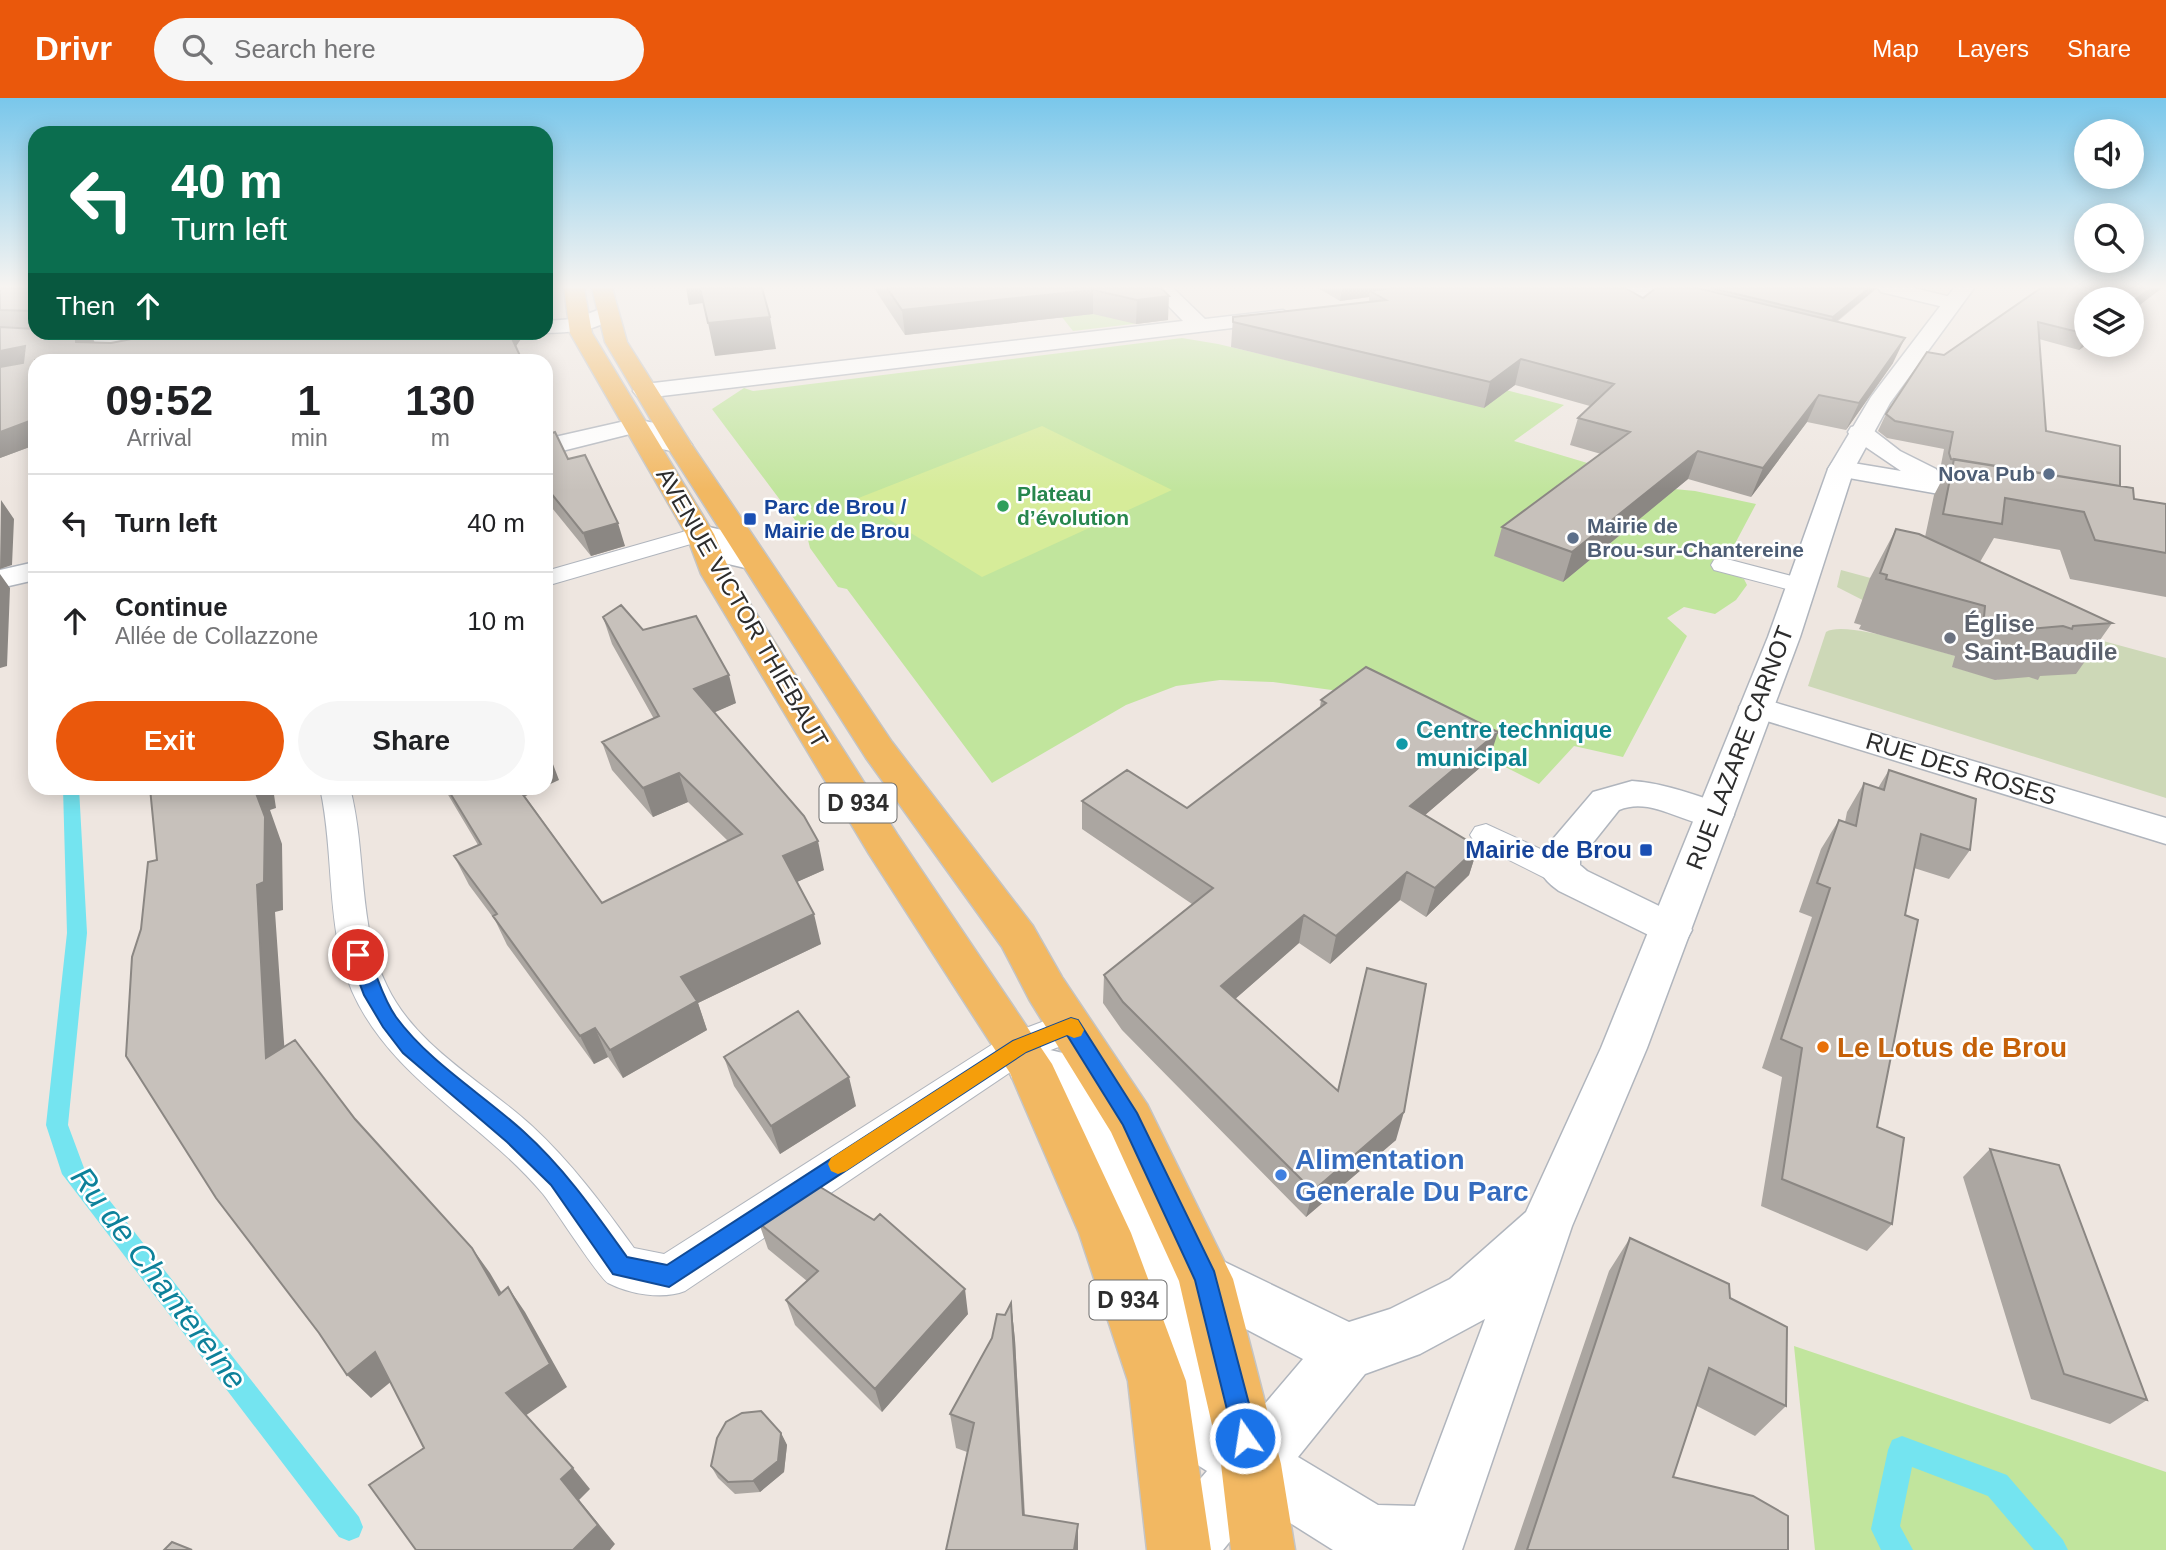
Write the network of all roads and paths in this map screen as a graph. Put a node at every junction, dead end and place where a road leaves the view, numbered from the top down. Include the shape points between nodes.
1 (595, 356) edge
2 (623, 356) edge
3 (941, 356) edge
4 (1900, 356) edge
5 (645, 391) junction
6 (634, 426) junction
7 (1860, 432) junction
8 (553, 445) edge
9 (679, 445) junction
10 (1840, 469) junction
11 (1957, 489) junction
12 (2009, 498) edge
13 (700, 534) junction
14 (754, 561) junction
15 (1723, 565) dead end
16 (28, 572) edge
17 (553, 577) edge
18 (0, 579) edge
19 (1802, 586) junction
20 (1756, 708) junction
21 (336, 795) edge
22 (1715, 816) junction
23 (2166, 831) edge
24 (1486, 835) dead end
25 (1559, 871) junction
26 (1671, 930) junction
27 (1071, 1026) junction
28 (1024, 1055) junction
29 (1546, 1226) junction
30 (1206, 1279) junction
31 (1347, 1351) junction
32 (1251, 1464) junction
33 (1432, 1544) edge
34 (1180, 1550) edge
35 (1263, 1550) edge

1 - 6 main road, D 934
2 - 5 main road, D 934
3 - 5 street
4 - 7 street, RUE LAZARE CARNOT
5 - 9 main road, AVENUE VICTOR THIÉBAUT / D 934
6 - 8 street
6 - 9 street via 656,430 663,442
6 - 13 main road, AVENUE VICTOR THIÉBAUT / D 934
7 - 10 street, RUE LAZARE CARNOT
7 - 11 street via 1891,456
9 - 14 main road, AVENUE VICTOR THIÉBAUT / D 934
10 - 11 street
10 - 19 street, RUE LAZARE CARNOT
11 - 12 street
13 - 14 street via 721,538 734,557
13 - 17 lane
13 - 28 main road, AVENUE VICTOR THIÉBAUT / D 934 via 716,574 775,671 883,844
14 - 27 main road, AVENUE VICTOR THIÉBAUT / D 934 via 879,750 1018,937
15 - 19 lane
16 - 18 street
19 - 20 street, RUE LAZARE CARNOT
20 - 22 street, RUE LAZARE CARNOT
20 - 23 street, RUE DES ROSES
21 - 28 lane via 358,955 370,990 410,1047 558,1178 621,1267 669,1276 943,1095
22 - 25 street via 1655,797 1614,796 1561,856
22 - 26 street, RUE LAZARE CARNOT
24 - 25 lane
25 - 26 street via 1598,896
26 - 29 street, RUE LAZARE CARNOT
27 - 28 lane
27 - 30 main road, AVENUE VICTOR THIÉBAUT / D 934 via 1130,1119
28 - 32 street via 1071,1073 1128,1182 1176,1310 1203,1434
28 - 34 main road, AVENUE VICTOR THIÉBAUT / D 934 via 1105,1233 1157,1381
29 - 31 street, RUE LAZARE CARNOT via 1469,1298 1400,1334
29 - 33 street, RUE LAZARE CARNOT
30 - 31 street
30 - 32 main road, AVENUE VICTOR THIÉBAUT / D 934
31 - 32 street
32 - 33 street via 1371,1537
32 - 34 street
32 - 35 main road, AVENUE VICTOR THIÉBAUT / D 934

